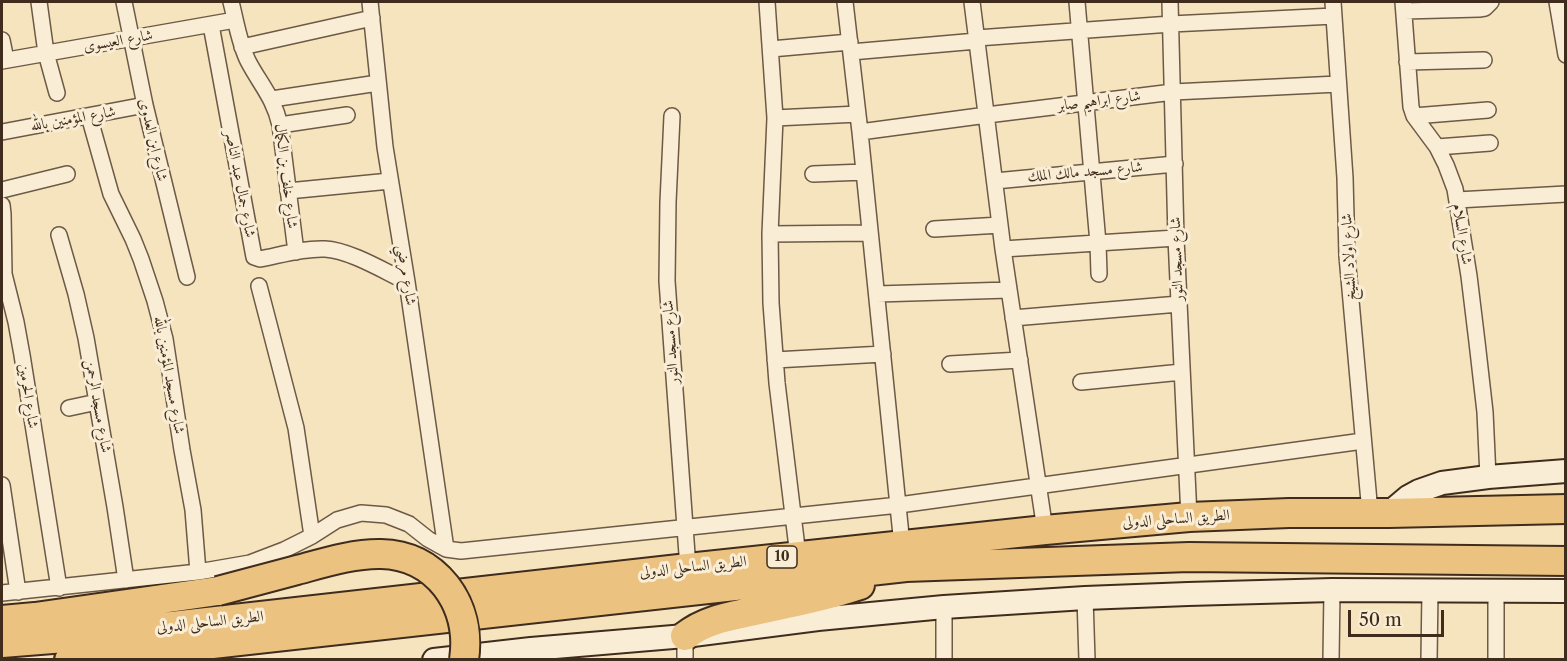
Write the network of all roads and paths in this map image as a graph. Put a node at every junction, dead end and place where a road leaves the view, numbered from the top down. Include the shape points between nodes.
1 (39, 2) edge
2 (124, 2) edge
3 (231, 2) edge
4 (370, 2) edge
5 (767, 2) edge
6 (845, 2) edge
7 (972, 2) edge
8 (1077, 2) edge
9 (1170, 2) edge
10 (1491, 2) edge
11 (1557, 2) edge
12 (1403, 6) edge
13 (1333, 9) edge
14 (372, 18) junction
15 (235, 20) junction
16 (1171, 24) junction
17 (211, 25) junction
18 (1079, 30) junction
19 (132, 38) junction
20 (2, 40) edge
21 (977, 40) junction
22 (243, 47) junction
23 (850, 47) junction
24 (771, 49) junction
25 (46, 53) junction
26 (1566, 55) edge
27 (1484, 60) dead end
28 (4, 61) edge
29 (1407, 62) junction
30 (378, 83) junction
31 (1338, 84) junction
32 (1173, 92) junction
33 (57, 93) dead end
34 (272, 99) junction
35 (1086, 103) junction
36 (145, 105) junction
37 (1488, 110) dead end
38 (858, 114) junction
39 (347, 115) dead end
40 (987, 115) junction
41 (89, 116) junction
42 (672, 116) dead end
43 (1414, 116) junction
44 (775, 118) junction
45 (280, 124) junction
46 (2, 132) edge
47 (860, 132) junction
48 (1490, 143) dead end
49 (1437, 147) junction
50 (1175, 164) junction
51 (864, 172) junction
52 (1092, 172) junction
53 (68, 174) dead end
54 (813, 174) dead end
55 (390, 181) junction
56 (995, 181) junction
57 (2, 190) edge
58 (288, 191) junction
59 (1566, 195) edge
60 (1457, 200) junction
61 (2, 205) edge
62 (1000, 225) junction
63 (934, 229) dead end
64 (870, 233) junction
65 (770, 234) junction
66 (59, 235) dead end
67 (1176, 238) junction
68 (1098, 243) junction
69 (1003, 249) junction
70 (296, 252) junction
71 (1099, 274) dead end
72 (187, 277) dead end
73 (407, 282) junction
74 (259, 286) dead end
75 (1009, 290) junction
76 (877, 294) junction
77 (1179, 304) junction
78 (1013, 318) junction
79 (883, 354) junction
80 (775, 360) junction
81 (1020, 360) junction
82 (950, 364) dead end
83 (1182, 372) junction
84 (1081, 381) dead end
85 (97, 402) junction
86 (69, 408) dead end
87 (1363, 441) junction
88 (1187, 465) junction
89 (1566, 471) edge
90 (1488, 477) junction
91 (2, 485) edge
92 (1038, 486) junction
93 (899, 505) junction
94 (1566, 509) edge
95 (1379, 513) junction
96 (794, 517) junction
97 (1189, 517) junction
98 (685, 527) junction
99 (1045, 530) junction
100 (312, 536) junction
101 (446, 549) junction
102 (798, 556) junction
103 (904, 556) junction
104 (1566, 561) edge
105 (688, 567) junction
106 (126, 580) junction
107 (208, 582) junction
108 (59, 588) junction
109 (1332, 591) junction
110 (1430, 591) junction
111 (1496, 591) junction
112 (1566, 591) edge
113 (18, 592) junction
114 (2, 593) edge
115 (1085, 598) junction
116 (944, 607) junction
117 (2, 620) edge
118 (2, 643) edge
119 (685, 648) edge
120 (532, 654) edge
121 (478, 658) edge
122 (69, 660) edge
123 (434, 660) edge
124 (944, 660) edge
125 (1087, 660) edge
126 (1331, 660) edge
127 (1429, 660) edge
128 (1496, 660) edge

1 - 25 street
2 - 19 street, شارع ابن العدوى
3 - 15 street, شارع خلف بن الكمال
4 - 14 street, شارع مرضي
5 - 24 street
6 - 23 street
7 - 21 street
8 - 18 street
9 - 16 street, شارع مسجد النور
10 - 12 street via 1479,9
11 - 26 street
12 - 29 street, شارع السلام
13 - 16 street
13 - 31 street, شارع اولاد الشيخ
14 - 22 street
14 - 30 street, شارع مرضي
15 - 17 street, شارع العيسوى
15 - 22 street, شارع خلف بن الكمال
16 - 18 street
16 - 32 street, شارع مسجد النور
17 - 19 street, شارع العيسوى
17 - 70 street, شارع جمال عبد الناصر via 253,254 260,259
18 - 21 street
18 - 35 street
19 - 25 street, شارع العيسوى
19 - 36 street, شارع ابن العدوى
20 - 28 street
21 - 23 street
21 - 40 street
22 - 34 street, شارع خلف بن الكمال
23 - 24 street
23 - 38 street
24 - 44 street
25 - 28 street, شارع العيسوى
25 - 33 street
27 - 29 street
29 - 43 street, شارع السلام
30 - 34 street
30 - 55 street, شارع مرضي
31 - 32 street, شارع ابراهيم صابر
31 - 87 street, شارع اولاد الشيخ via 1347,256
32 - 35 street, شارع ابراهيم صابر
32 - 50 street, شارع مسجد النور
34 - 45 street, شارع خلف بن الكمال
35 - 40 street, شارع ابراهيم صابر
35 - 52 street
36 - 41 street, شارع المؤمنين بالله
36 - 72 street, شارع ابن العدوى
37 - 43 street
38 - 44 street
38 - 47 street
39 - 45 street
40 - 47 street, شارع ابراهيم صابر
40 - 56 street
41 - 46 street, شارع المؤمنين بالله
41 - 107 street, شارع مسجد المؤمنين بالله via 111,194 141,259 165,339
42 - 98 street, شارع مسجد النور via 667,281
43 - 49 street, شارع السلام
44 - 65 street
45 - 58 street, شارع خلف بن الكمال
47 - 51 street
48 - 49 street
49 - 60 street, شارع السلام
50 - 52 street, شارع مسجد مالك الملك
50 - 67 street, شارع مسجد النور
51 - 54 street
51 - 64 street
52 - 56 street, شارع مسجد مالك الملك
52 - 68 street
53 - 57 street
55 - 58 street
55 - 73 street, شارع مرضي
56 - 62 street
58 - 70 street, شارع خلف بن الكمال
59 - 60 street
60 - 90 street, شارع السلام via 1485,412
61 - 108 street, شارع الحرمين via 4,274 22,355
62 - 63 street
62 - 69 street
64 - 65 street
64 - 76 street
65 - 80 street
66 - 85 street, شارع مسجد الرحمن via 76,294
67 - 68 street
67 - 77 street, شارع مسجد النور
68 - 69 street
68 - 71 street
69 - 75 street
70 - 73 street, شارع جمال عبد الناصر via 340,252
73 - 101 street, شارع مرضي
74 - 100 street via 296,428
75 - 76 street
75 - 78 street
76 - 79 street
77 - 78 street
77 - 83 street, شارع مسجد النور
78 - 81 street
79 - 80 street
79 - 93 street
80 - 96 street
81 - 82 street
81 - 92 street
83 - 84 street
83 - 88 street, شارع مسجد النور
85 - 86 street
85 - 106 street, شارع مسجد الرحمن
87 - 88 street
87 - 95 street, شارع اولاد الشيخ
88 - 92 street
88 - 97 street, شارع مسجد النور
89 - 90 street
90 - 95 street via 1430,487
91 - 113 street
92 - 93 street
92 - 99 street
93 - 96 street
93 - 103 street
94 - 95 highway, الطريق الساحلى الدولى / 10
95 - 97 highway, الطريق الساحلى الدولى / 10
96 - 98 street
96 - 102 street
97 - 99 highway, الطريق الساحلى الدولى / 10
98 - 101 street via 461,551
98 - 105 street, شارع مسجد النور
99 - 103 highway, الطريق الساحلى الدولى / 10
100 - 101 street via 337,520 361,513 386,515 409,524
100 - 107 street
102 - 103 highway, الطريق الساحلى الدولى / 10
102 - 105 highway, الطريق الساحلى الدولى / 10
103 - 104 highway, الطريق الساحلى الدولى / 10
103 - 119 highway via 878,579 831,594 711,621 693,629
103 - 122 highway, الطريق الساحلى الدولى / 10
105 - 118 highway, الطريق الساحلى الدولى / 10
106 - 107 street
106 - 108 street
107 - 117 highway via 45,616
107 - 121 highway, bridge via 355,555 402,557 442,582 456,602 464,624 466,647
108 - 113 street
109 - 110 street
109 - 115 street
109 - 126 street
110 - 111 street
110 - 127 street
111 - 112 street
111 - 128 street
113 - 114 street
115 - 116 street
115 - 125 street
116 - 119 street via 818,619
116 - 124 street
119 - 120 street
120 - 121 street
121 - 123 street

